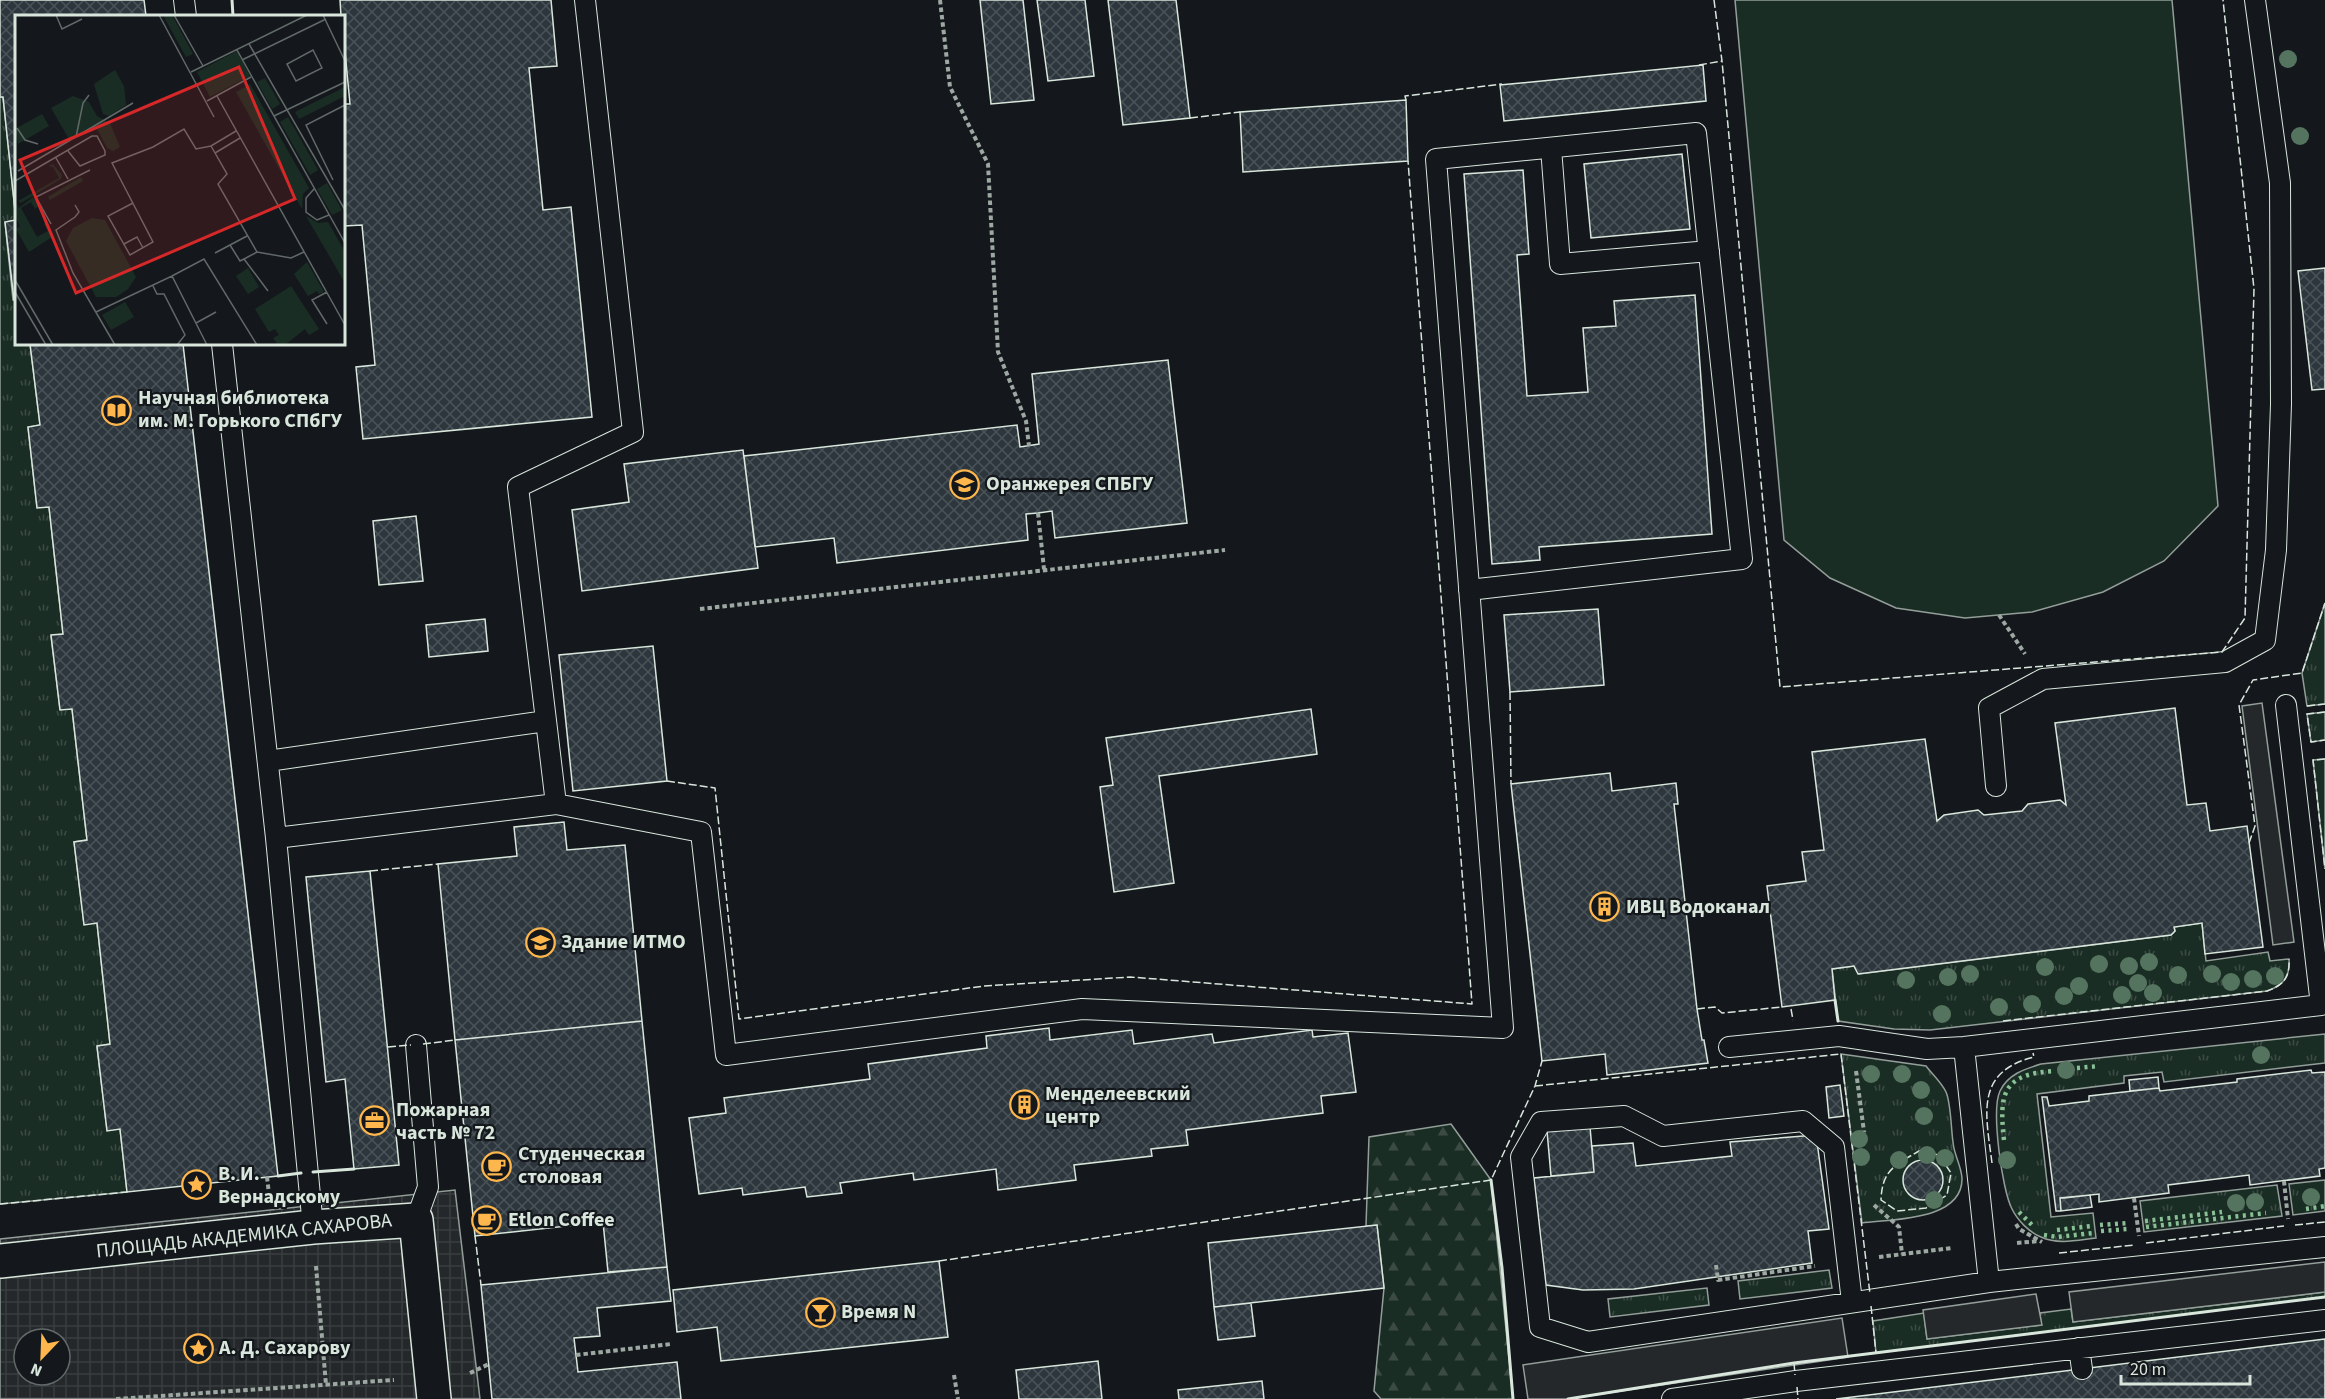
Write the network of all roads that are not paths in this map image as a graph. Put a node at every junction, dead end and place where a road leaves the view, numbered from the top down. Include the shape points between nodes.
1 (184, 0) edge
2 (585, 0) edge
3 (2255, 0) edge
4 (186, 15) edge
5 (1551, 148) junction
6 (1709, 251) junction
7 (222, 345) edge
8 (1469, 590) junction
9 (2286, 705) dead end
10 (546, 721) junction
11 (268, 761) junction
12 (1996, 786) dead end
13 (556, 804) junction
14 (276, 838) junction
15 (416, 1045) dead end
16 (1729, 1047) dead end
17 (1964, 1047) junction
18 (416, 1220) junction
19 (313, 1227) junction
20 (2325, 1247) edge
21 (0, 1261) edge
22 (1989, 1282) junction
23 (1852, 1302) junction
24 (2325, 1320) edge
25 (2079, 1348) junction
26 (2082, 1369) dead end
27 (1728, 1395) edge
28 (434, 1399) edge
29 (1672, 1399) edge

1 - 4 lane
2 - 10 lane via 633,432 518,487
3 - 12 lane via 2280,183 2281,415 2276,550 2265,640 2225,662 2043,679 1989,708
5 - 6 lane via 1696,133
5 - 6 lane via 1560,264
5 - 8 lane via 1436,159
6 - 8 lane via 1742,559
7 - 11 lane
8 - 13 lane via 1503,1028 1082,1009 726,1055 701,832
9 - 17 lane via 2321,1005
10 - 11 lane
10 - 13 lane
11 - 14 lane
13 - 14 lane
14 - 19 lane
15 - 18 lane via 428,1187
16 - 17 lane via 1839,1036 1927,1049
17 - 22 lane
18 - 19 street, ПЛОЩАДЬ АКАДЕМИКА САХАРОВА
18 - 28 street, ПЛОЩАДЬ АКАДЕМИКА САХАРОВА
19 - 21 street, ПЛОЩАДЬ АКАДЕМИКА САХАРОВА
20 - 22 lane
22 - 23 lane
23 - 23 lane via 1834,1147 1803,1122 1663,1136 1624,1116 1541,1122 1521,1157 1540,1327 1588,1342
24 - 25 lane
25 - 26 lane
25 - 27 lane
27 - 29 lane

